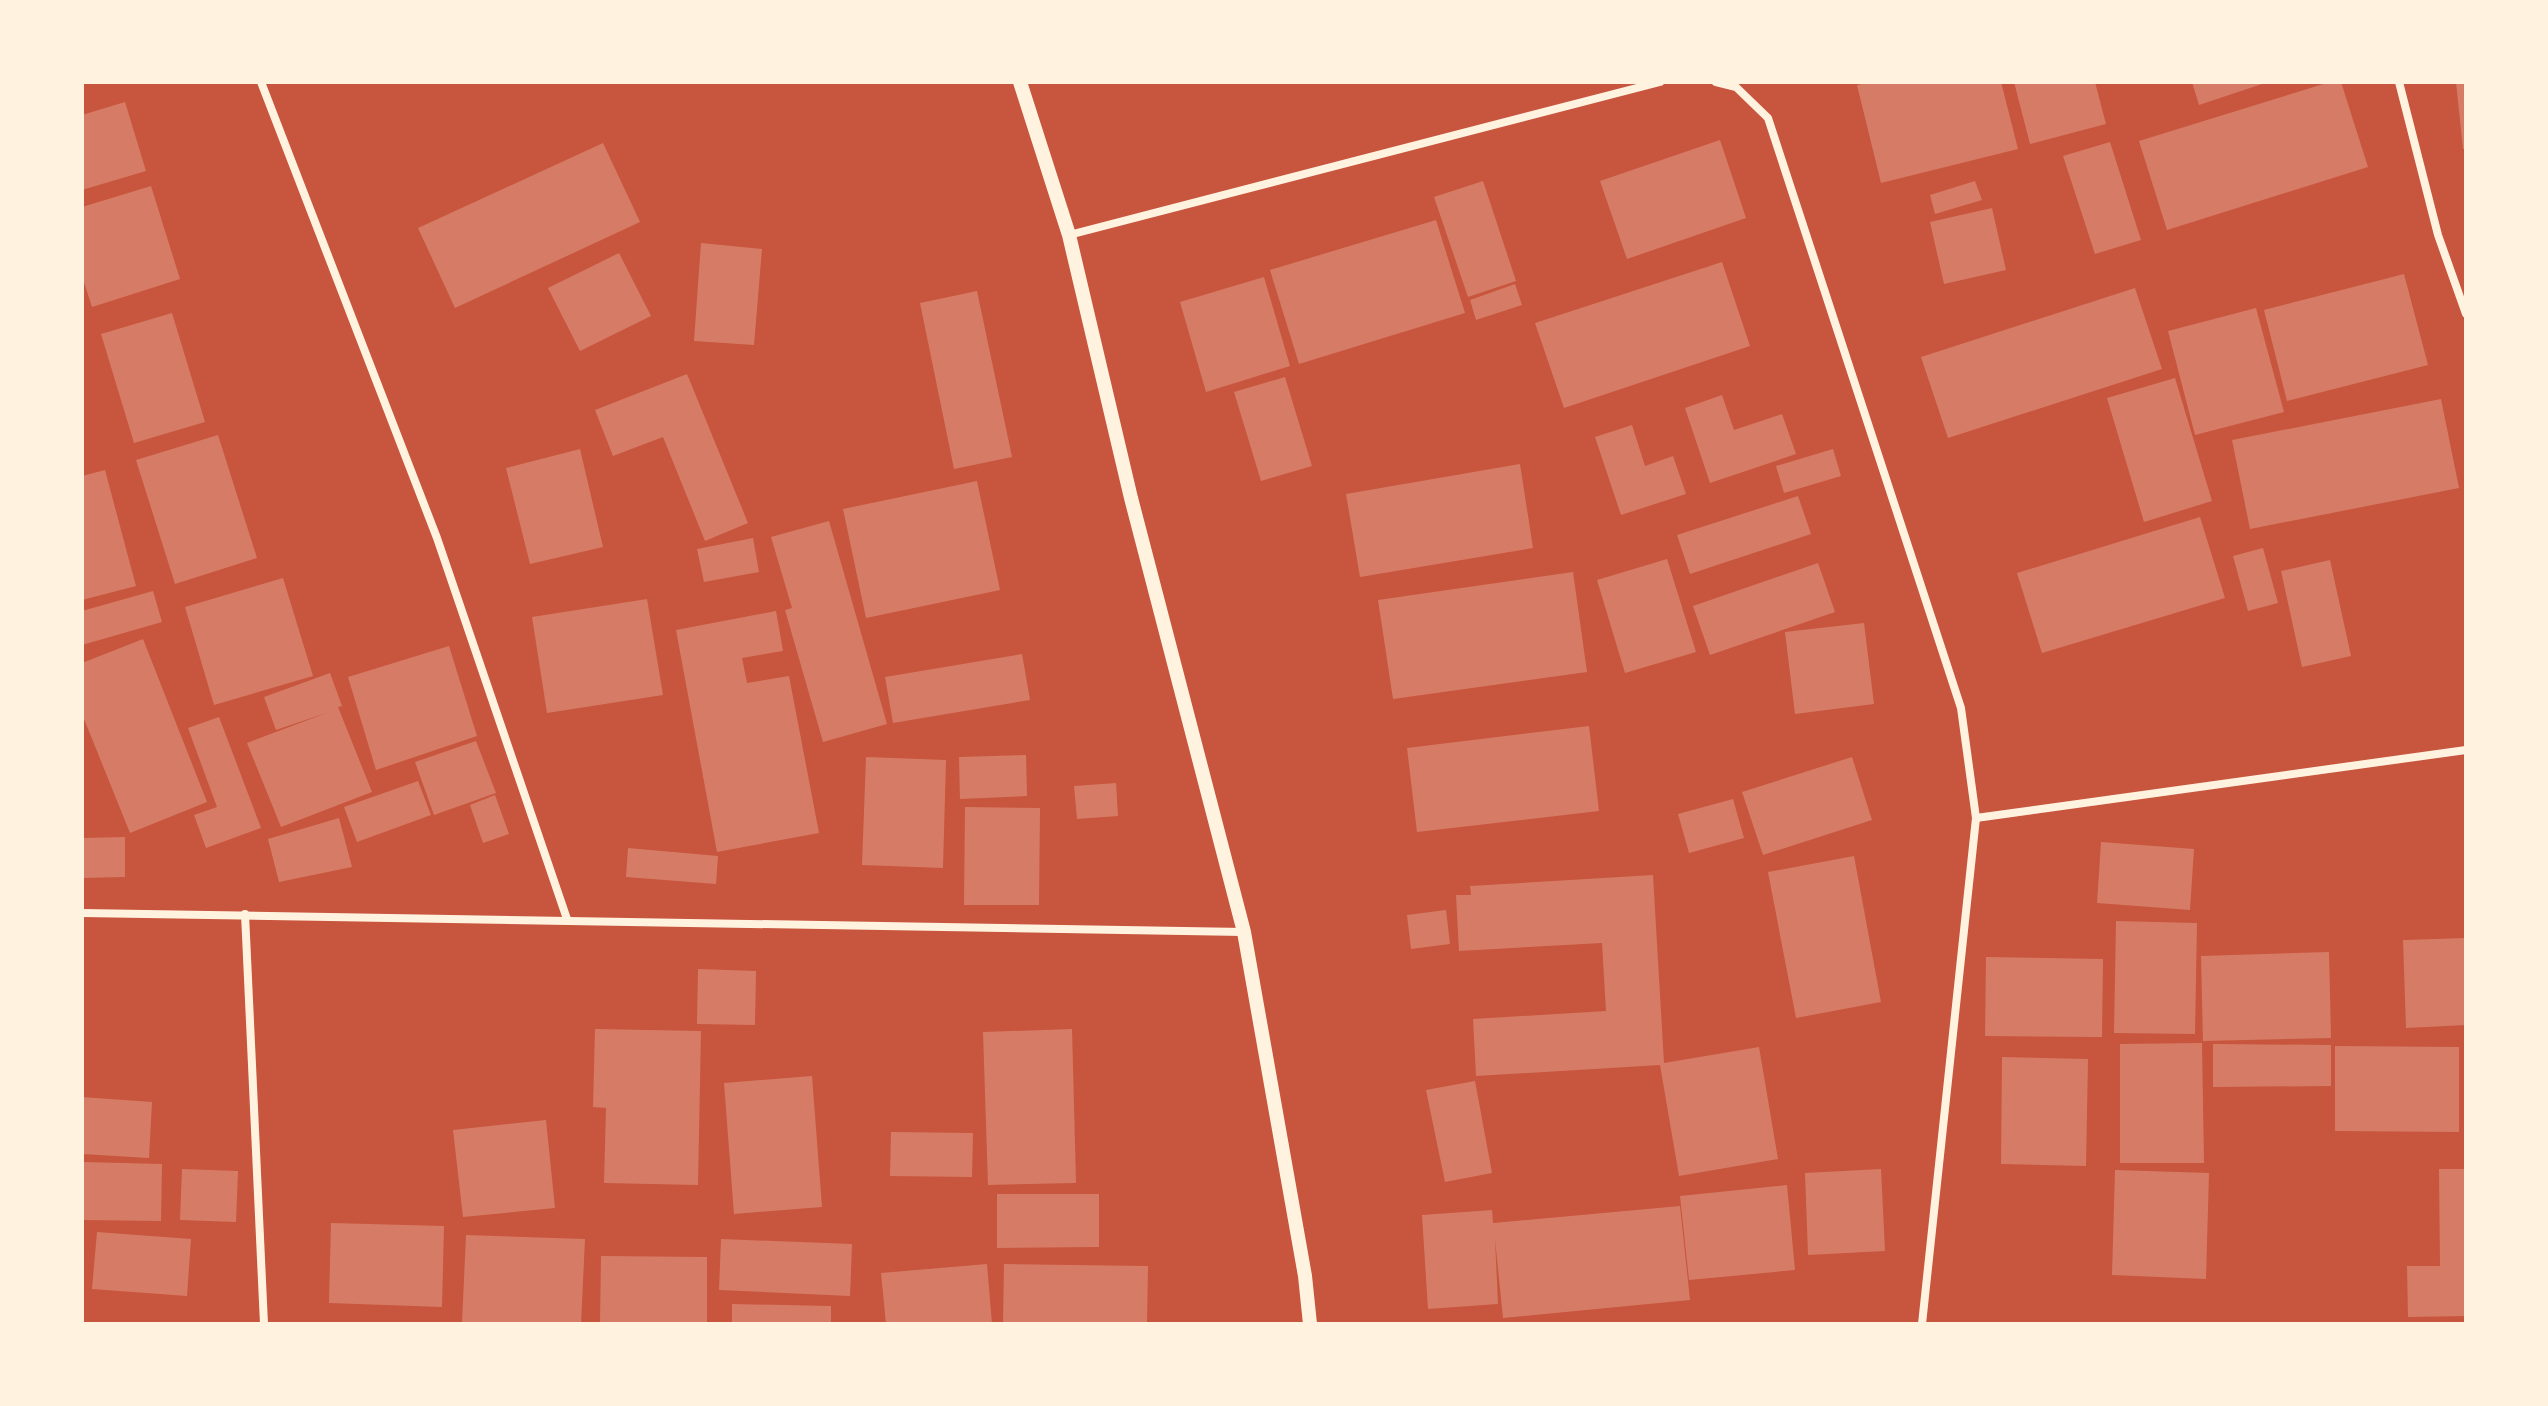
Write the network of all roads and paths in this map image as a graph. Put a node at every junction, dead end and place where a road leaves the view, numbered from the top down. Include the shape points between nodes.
1 (261, 82) edge
2 (1020, 82) edge
3 (1660, 82) edge
4 (1716, 82) edge
5 (2399, 82) edge
6 (1069, 235) junction
7 (2466, 314) edge
8 (2466, 750) edge
9 (1976, 818) junction
10 (82, 913) edge
11 (245, 914) junction
12 (567, 919) junction
13 (1244, 932) junction
14 (264, 1324) edge
15 (1310, 1324) edge
16 (1922, 1324) edge

1 - 12 street via 437,538
2 - 6 street
3 - 6 street
4 - 9 street via 1736,87 1768,118 1961,708
5 - 7 street via 2438,235
6 - 13 street
8 - 9 street
9 - 16 street
10 - 11 street
11 - 12 street
11 - 14 street
12 - 13 street
13 - 15 street

